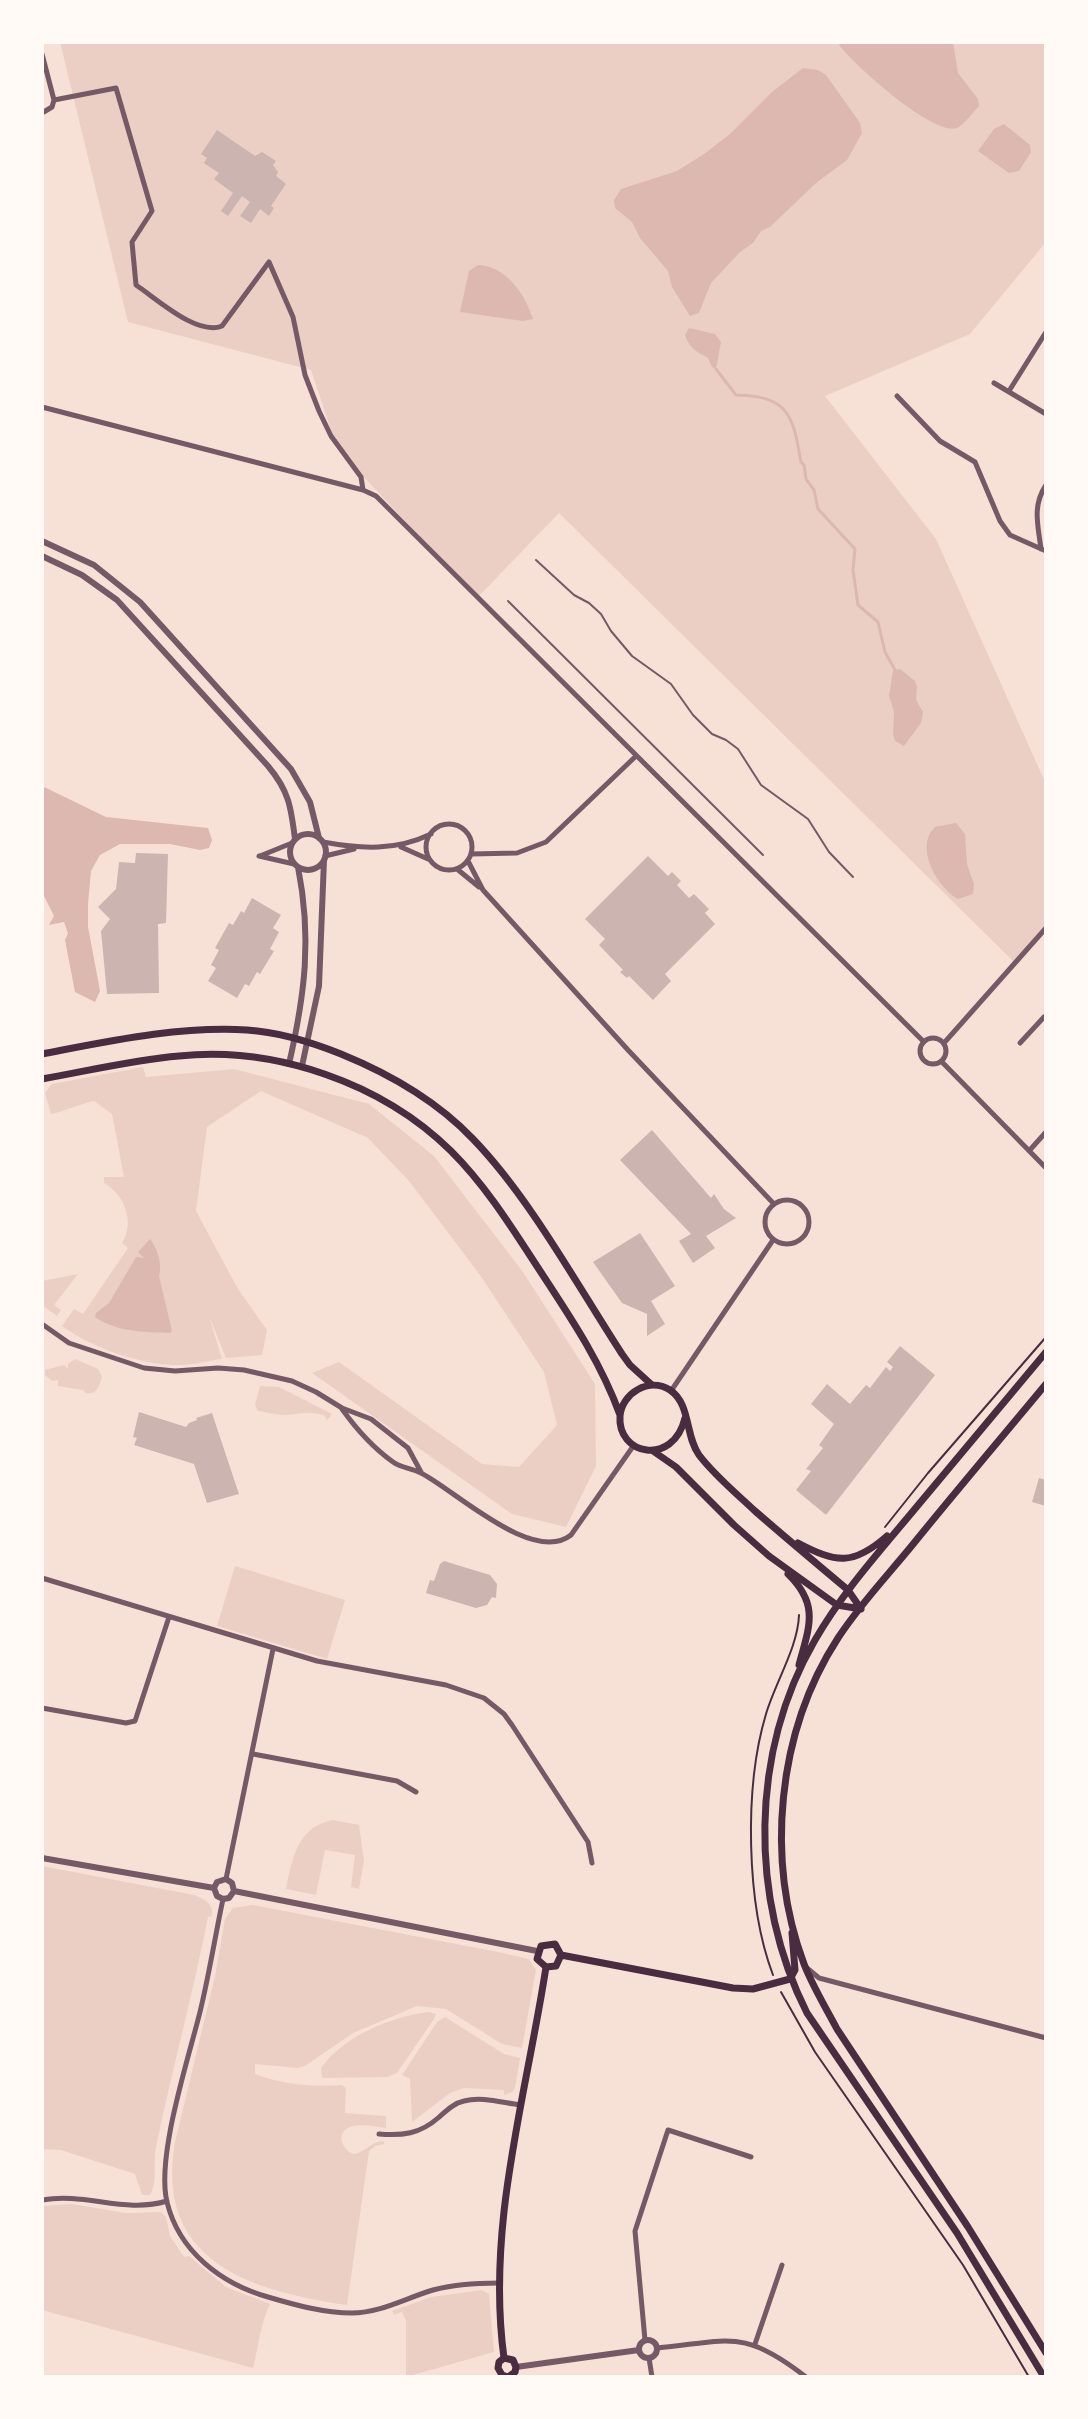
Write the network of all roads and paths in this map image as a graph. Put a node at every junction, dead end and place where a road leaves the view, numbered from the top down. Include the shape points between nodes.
1 (42, 54) edge
2 (54, 102) junction
3 (42, 113) edge
4 (1046, 332) edge
5 (994, 383) dead end
6 (1009, 391) junction
7 (897, 396) dead end
8 (42, 407) edge
9 (1046, 414) edge
10 (1046, 485) edge
11 (363, 490) junction
12 (42, 541) edge
13 (1044, 550) edge
14 (42, 556) edge
15 (536, 560) dead end
16 (508, 601) dead end
17 (636, 756) junction
18 (431, 834) junction
19 (321, 840) junction
20 (293, 841) junction
21 (400, 846) junction
22 (359, 848) junction
23 (471, 854) junction
24 (763, 855) dead end
25 (325, 858) junction
26 (431, 861) junction
27 (468, 861) junction
28 (296, 866) junction
29 (457, 869) junction
30 (853, 877) dead end
31 (483, 890) junction
32 (1046, 928) edge
33 (1045, 1016) edge
34 (295, 1038) junction
35 (308, 1042) junction
36 (924, 1042) junction
37 (944, 1043) junction
38 (1020, 1043) dead end
39 (42, 1054) edge
40 (942, 1062) junction
41 (289, 1064) junction
42 (302, 1066) junction
43 (42, 1079) edge
44 (1046, 1132) edge
45 (1029, 1151) junction
46 (1046, 1168) edge
47 (774, 1204) junction
48 (773, 1240) junction
49 (42, 1324) edge
50 (1046, 1337) edge
51 (1046, 1352) edge
52 (1046, 1384) edge
53 (652, 1385) junction
54 (671, 1391) junction
55 (342, 1408) junction
56 (620, 1415) junction
57 (685, 1418) junction
58 (634, 1445) junction
59 (653, 1451) junction
60 (421, 1472) junction
61 (902, 1524) junction
62 (883, 1530) dead end
63 (785, 1537) junction
64 (769, 1556) junction
65 (42, 1578) edge
66 (848, 1590) junction
67 (837, 1605) junction
68 (861, 1609) junction
69 (169, 1617) junction
70 (273, 1649) junction
71 (794, 1687) junction
72 (42, 1708) edge
73 (253, 1754) junction
74 (416, 1792) dead end
75 (42, 1858) edge
76 (592, 1863) dead end
77 (226, 1879) junction
78 (214, 1888) junction
79 (234, 1891) junction
80 (223, 1899) junction
81 (791, 1919) junction
82 (537, 1951) junction
83 (561, 1955) junction
84 (804, 1964) junction
85 (546, 1967) junction
86 (790, 1979) junction
87 (785, 1999) dead end
88 (1046, 2038) edge
89 (521, 2105) junction
90 (379, 2134) dead end
91 (751, 2157) dead end
92 (42, 2200) edge
93 (167, 2201) junction
94 (782, 2265) dead end
95 (499, 2283) junction
96 (645, 2340) junction
97 (755, 2344) junction
98 (657, 2348) junction
99 (639, 2350) junction
100 (1046, 2353) edge
101 (504, 2358) junction
102 (649, 2358) junction
103 (516, 2367) junction
104 (508, 2377) edge
105 (652, 2377) edge
106 (806, 2377) edge
107 (1029, 2377) edge
108 (1044, 2377) edge

1 - 2 street
2 - 3 street
2 - 11 street via 116,88 152,211 132,242 136,285 193,324 213,330 222,326 269,262 293,317 319,411 361,477
4 - 6 street
5 - 6 street
6 - 9 street
7 - 13 street via 940,441 975,462 1005,529 1020,542
8 - 11 street
10 - 13 street via 1035,515
11 - 17 street via 376,496
12 - 19 street via 94,565 140,602 291,769 315,814
14 - 20 street via 117,600 268,766 290,799
15 - 30 lane via 601,614 632,656 671,684 712,734 738,749 761,785 808,819
16 - 24 lane
17 - 23 street via 546,842 517,853
17 - 36 street
18 - 21 street
18 - 23 street via 441,826 460,828 471,839
18 - 26 street
19 - 20 street via 307,833
19 - 22 street
19 - 25 street
20 - 28 street via 289,850
20 - 28 street via 259,856
21 - 22 street
21 - 26 street
22 - 25 street
23 - 27 street
25 - 28 street via 309,870
25 - 35 street via 321,970
26 - 29 street via 442,869
27 - 29 street
27 - 31 street
28 - 34 street via 307,956
29 - 31 street
31 - 47 street
32 - 37 street
33 - 38 street
34 - 35 main road
34 - 39 main road via 246,1030 189,1031
34 - 41 street
35 - 42 street
35 - 53 main road via 399,1082 472,1138 523,1201 630,1365
36 - 37 street via 936,1038
36 - 40 street via 920,1054 925,1062
37 - 40 street
40 - 45 street
41 - 42 main road
41 - 43 main road via 180,1056
42 - 56 main road via 384,1101 465,1166 505,1216 597,1358
44 - 45 street
45 - 46 street
47 - 48 street via 765,1222
47 - 48 street via 796,1202 810,1221 799,1242
48 - 54 street
49 - 55 street via 69,1343 130,1364 158,1371 218,1368 266,1374
50 - 62 path
51 - 61 main road
52 - 68 main road
53 - 54 main road
53 - 56 main road via 633,1392
54 - 57 main road
55 - 60 street via 359,1434 395,1464
55 - 60 street via 371,1419 408,1448
56 - 58 main road
57 - 59 main road via 675,1442
57 - 63 main road via 693,1444 707,1464
58 - 59 main road
58 - 60 street via 580,1525 554,1543 532,1539 482,1513
59 - 64 main road
61 - 63 main road via 869,1552 848,1559
61 - 66 main road
63 - 66 main road
64 - 67 main road
64 - 71 main road via 799,1585 810,1609
65 - 69 street
66 - 67 main road
66 - 68 main road
67 - 68 main road
67 - 71 main road
68 - 81 main road via 823,1665 791,1745 782,1832
69 - 70 street
69 - 72 street via 135,1721
70 - 73 street
70 - 76 street via 446,1685 495,1705 588,1842
71 - 86 main road via 775,1744 766,1810 771,1906
73 - 74 street via 397,1781
73 - 77 street
75 - 78 street
77 - 78 street
77 - 79 street
78 - 80 street
79 - 80 street
79 - 82 street
80 - 93 street via 168,2143
81 - 84 main road
81 - 86 main road via 795,1970
82 - 83 main road via 551,1943
82 - 85 main road
83 - 85 main road via 556,1966
83 - 86 main road via 733,1988 753,1989
84 - 88 street via 819,1978
84 - 100 main road via 837,2029
85 - 89 main road
86 - 108 main road via 829,2047 957,2233
87 - 107 path via 815,2052 963,2265
89 - 90 street via 467,2100 422,2130
89 - 95 main road
91 - 96 street via 668,2130 635,2231
92 - 93 street via 78,2197 135,2207
93 - 95 street via 180,2233 206,2266 243,2288 292,2303 354,2313 451,2285
94 - 97 street
95 - 101 main road
96 - 98 street
96 - 99 street
97 - 98 street via 719,2339
97 - 106 street
98 - 102 street
99 - 102 street
99 - 103 street
101 - 103 main road
101 - 104 main road via 498,2368
102 - 105 street
103 - 104 main road

